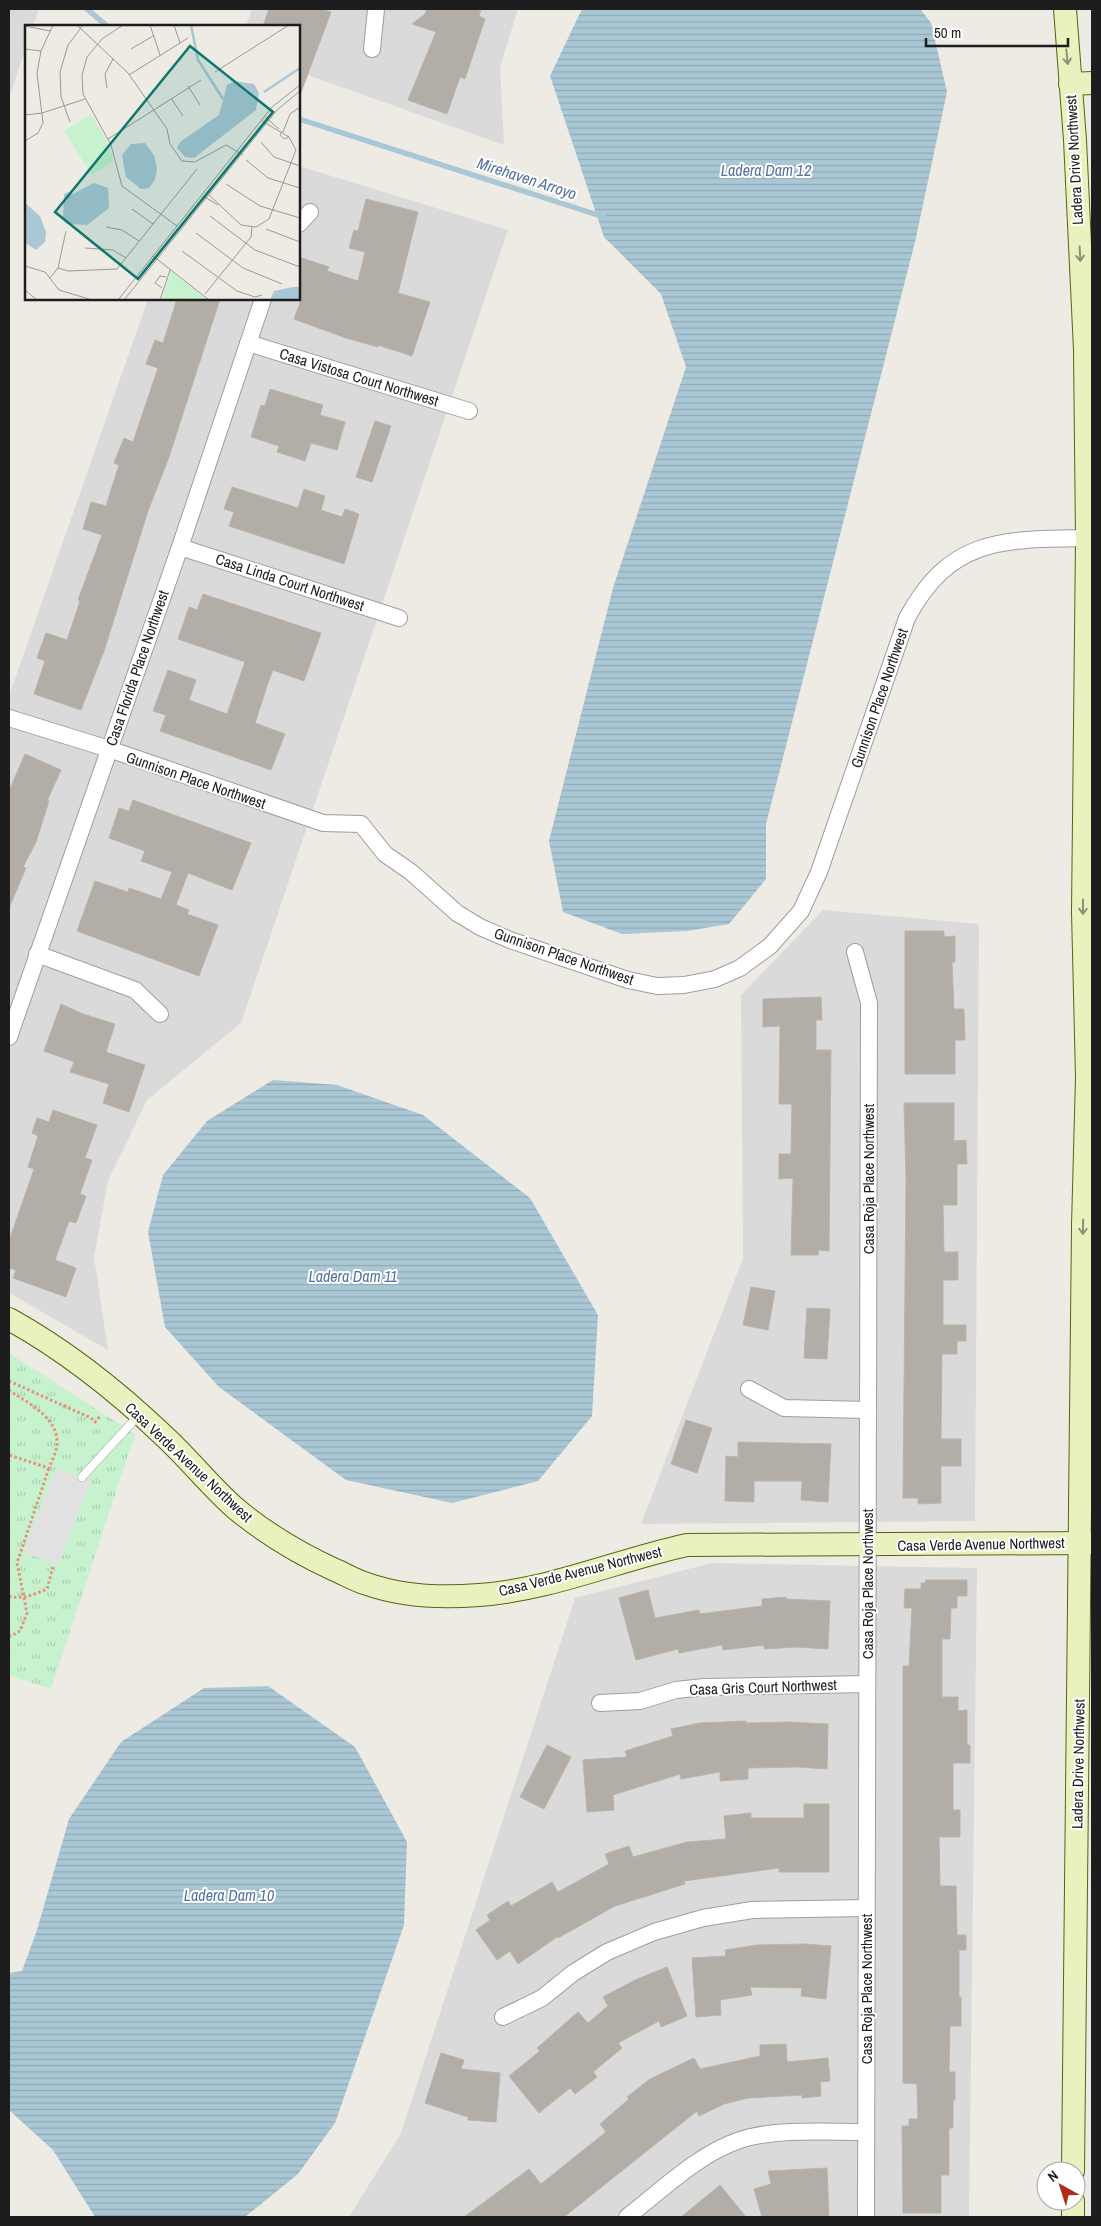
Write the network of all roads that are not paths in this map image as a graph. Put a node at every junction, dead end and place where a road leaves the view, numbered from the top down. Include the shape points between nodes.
1 (376, 9) edge
2 (1065, 9) edge
3 (372, 48) dead end
4 (1092, 82) edge
5 (1070, 84) junction
6 (1083, 139) edge
7 (263, 300) edge
8 (248, 343) junction
9 (469, 411) dead end
10 (1089, 538) edge
11 (180, 547) junction
12 (399, 618) dead end
13 (9, 718) edge
14 (109, 749) junction
15 (855, 952) dead end
16 (37, 954) junction
17 (160, 1014) dead end
18 (9, 1037) edge
19 (1090, 1078) edge
20 (1089, 1130) edge
21 (9, 1318) edge
22 (749, 1389) dead end
23 (867, 1410) junction
24 (140, 1414) junction
25 (82, 1477) dead end
26 (1086, 1543) edge
27 (867, 1545) junction
28 (867, 1684) junction
29 (600, 1702) dead end
30 (866, 1908) junction
31 (1084, 1944) edge
32 (503, 2017) dead end
33 (866, 2132) junction
34 (1073, 2161) edge
35 (627, 2217) edge
36 (866, 2217) edge

1 - 3 street
2 -> 5 main road, Ladera Drive Northwest
4 - 5 main road
5 - 6 main road, Ladera Drive Northwest
6 -> 10 main road, Ladera Drive Northwest
7 - 8 street, Casa Florida Place Northwest
8 - 9 street, Casa Vistosa Court Northwest
8 - 11 street, Casa Florida Place Northwest
10 - 14 street, Gunnison Place Northwest via 986,545 958,558 938,573 920,594 907,618 819,872 801,911 770,946 740,968 716,978 658,986 628,980 510,940 457,913 411,872 385,854 361,824 323,824
10 -> 19 main road, Ladera Drive Northwest via 1083,912
11 - 12 street, Casa Linda Court Northwest
11 - 14 street, Casa Florida Place Northwest
13 - 14 street, Gunnison Place Northwest
14 - 16 street, Casa Florida Place Northwest
15 - 23 street, Casa Roja Place Northwest via 868,1003
16 - 17 street via 135,990
16 - 18 street, Casa Florida Place Northwest
19 - 20 main road, Ladera Drive Northwest
20 -> 26 main road, Ladera Drive Northwest via 1083,1225
21 - 24 main road, Casa Verde Avenue Northwest via 61,1352
22 - 23 street via 784,1408
23 - 27 street, Casa Roja Place Northwest
24 - 25 lane
24 - 27 main road, Casa Verde Avenue Northwest via 234,1507 266,1533 300,1554 366,1584 403,1593 478,1595 514,1590 687,1545
26 - 27 main road, Casa Verde Avenue Northwest
26 - 31 main road, Ladera Drive Northwest
27 - 28 street, Casa Roja Place Northwest
28 - 29 street, Casa Gris Court Northwest via 704,1687 676,1690 640,1701
28 - 30 street, Casa Roja Place Northwest
30 - 32 street via 752,1910 703,1918 654,1932 607,1952 542,1998
30 - 33 street, Casa Roja Place Northwest
31 - 34 main road, Ladera Drive Northwest
33 - 35 street via 765,2134 740,2140 713,2152
33 - 36 street, Casa Roja Place Northwest

